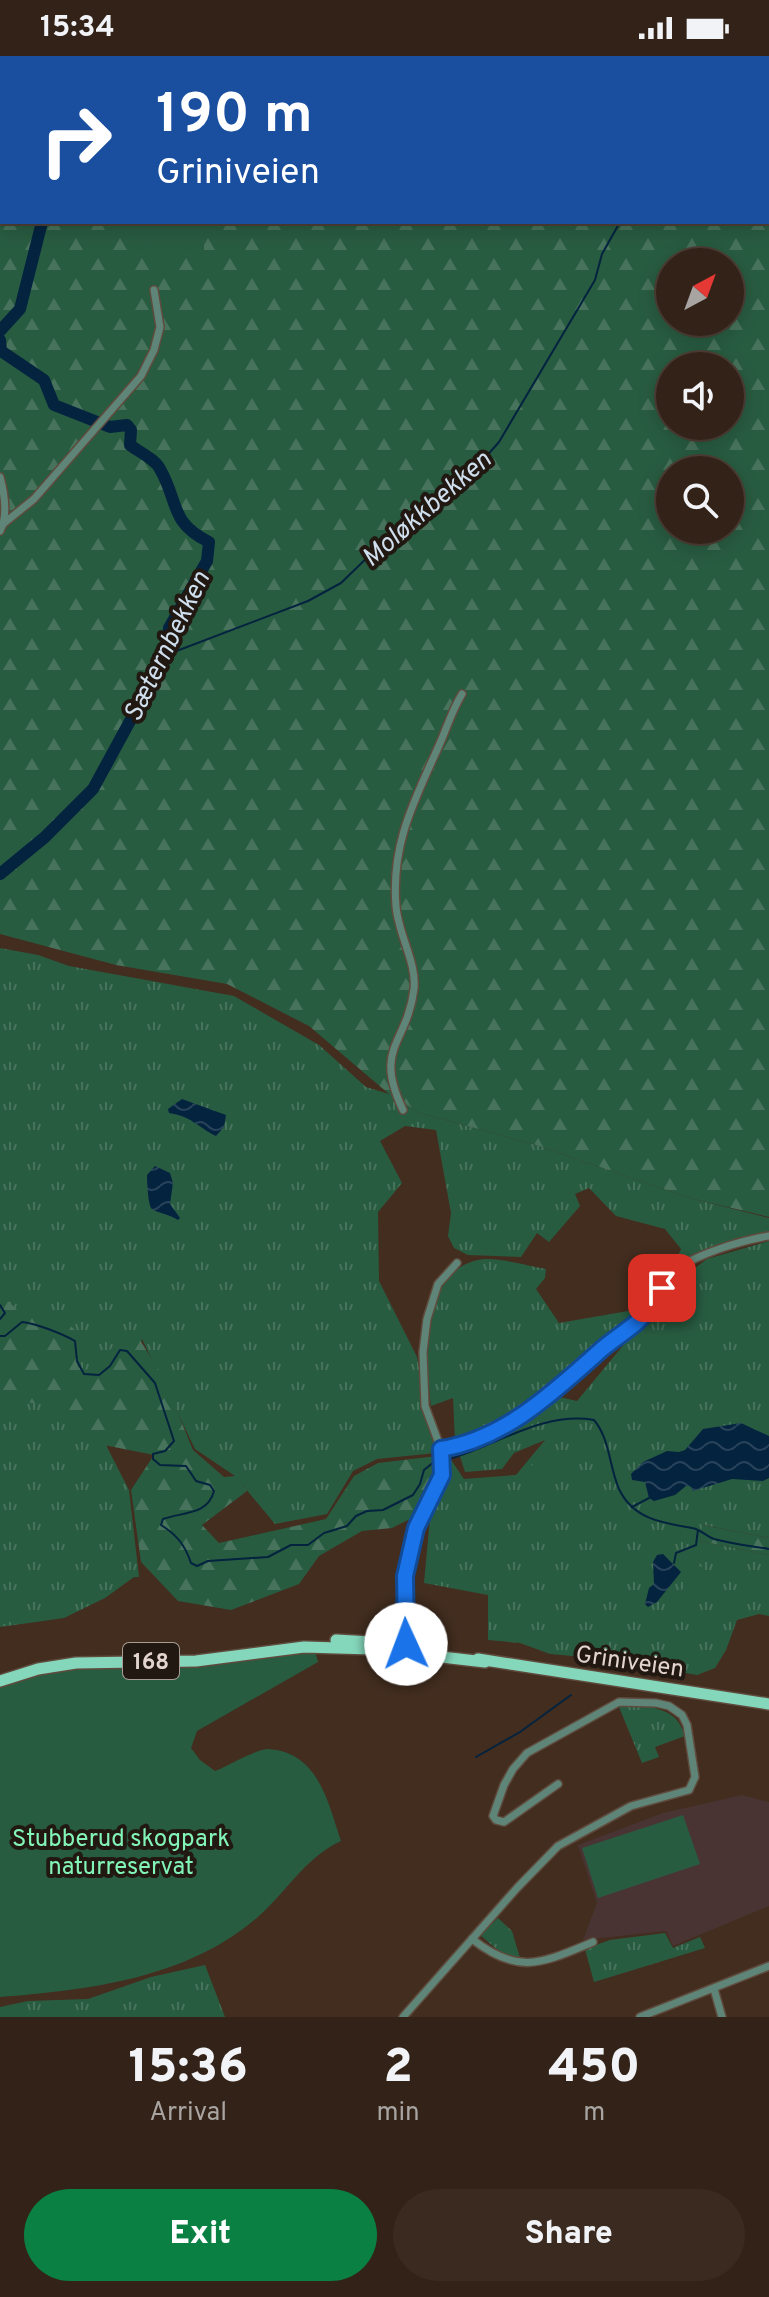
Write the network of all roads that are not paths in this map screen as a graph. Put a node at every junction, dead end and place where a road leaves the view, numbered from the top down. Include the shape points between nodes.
1 (154, 290) dead end
2 (0, 477) edge
3 (2, 528) edge
4 (462, 694) dead end
5 (403, 1110) dead end
6 (769, 1236) edge
7 (457, 1263) dead end
8 (442, 1456) junction
9 (400, 1646) junction
10 (0, 1681) edge
11 (769, 1704) edge
12 (558, 1784) dead end
13 (472, 1939) junction
14 (593, 1942) dead end
15 (769, 1966) edge
16 (714, 1989) junction
17 (403, 2017) edge
18 (640, 2017) edge
19 (722, 2017) edge

1 - 3 street via 160,327 141,376 34,499
2 - 3 street
4 - 5 street via 401,834 396,860 399,932 415,986 389,1072
6 - 8 street via 745,1239 670,1274 643,1315 558,1390 516,1419
7 - 8 street via 438,1284 423,1352 425,1406
8 - 9 street via 442,1475 416,1528 405,1576 407,1631
9 - 10 main road, Griniveien / 168 via 304,1647 196,1661 76,1663
9 - 11 main road, Griniveien / 168
12 - 13 street via 504,1822 493,1816 504,1785 527,1753 619,1702 669,1706 685,1721 695,1777 689,1790 631,1806 558,1846
13 - 14 street via 497,1957 523,1963
13 - 17 street
15 - 16 street
16 - 18 street
16 - 19 street

